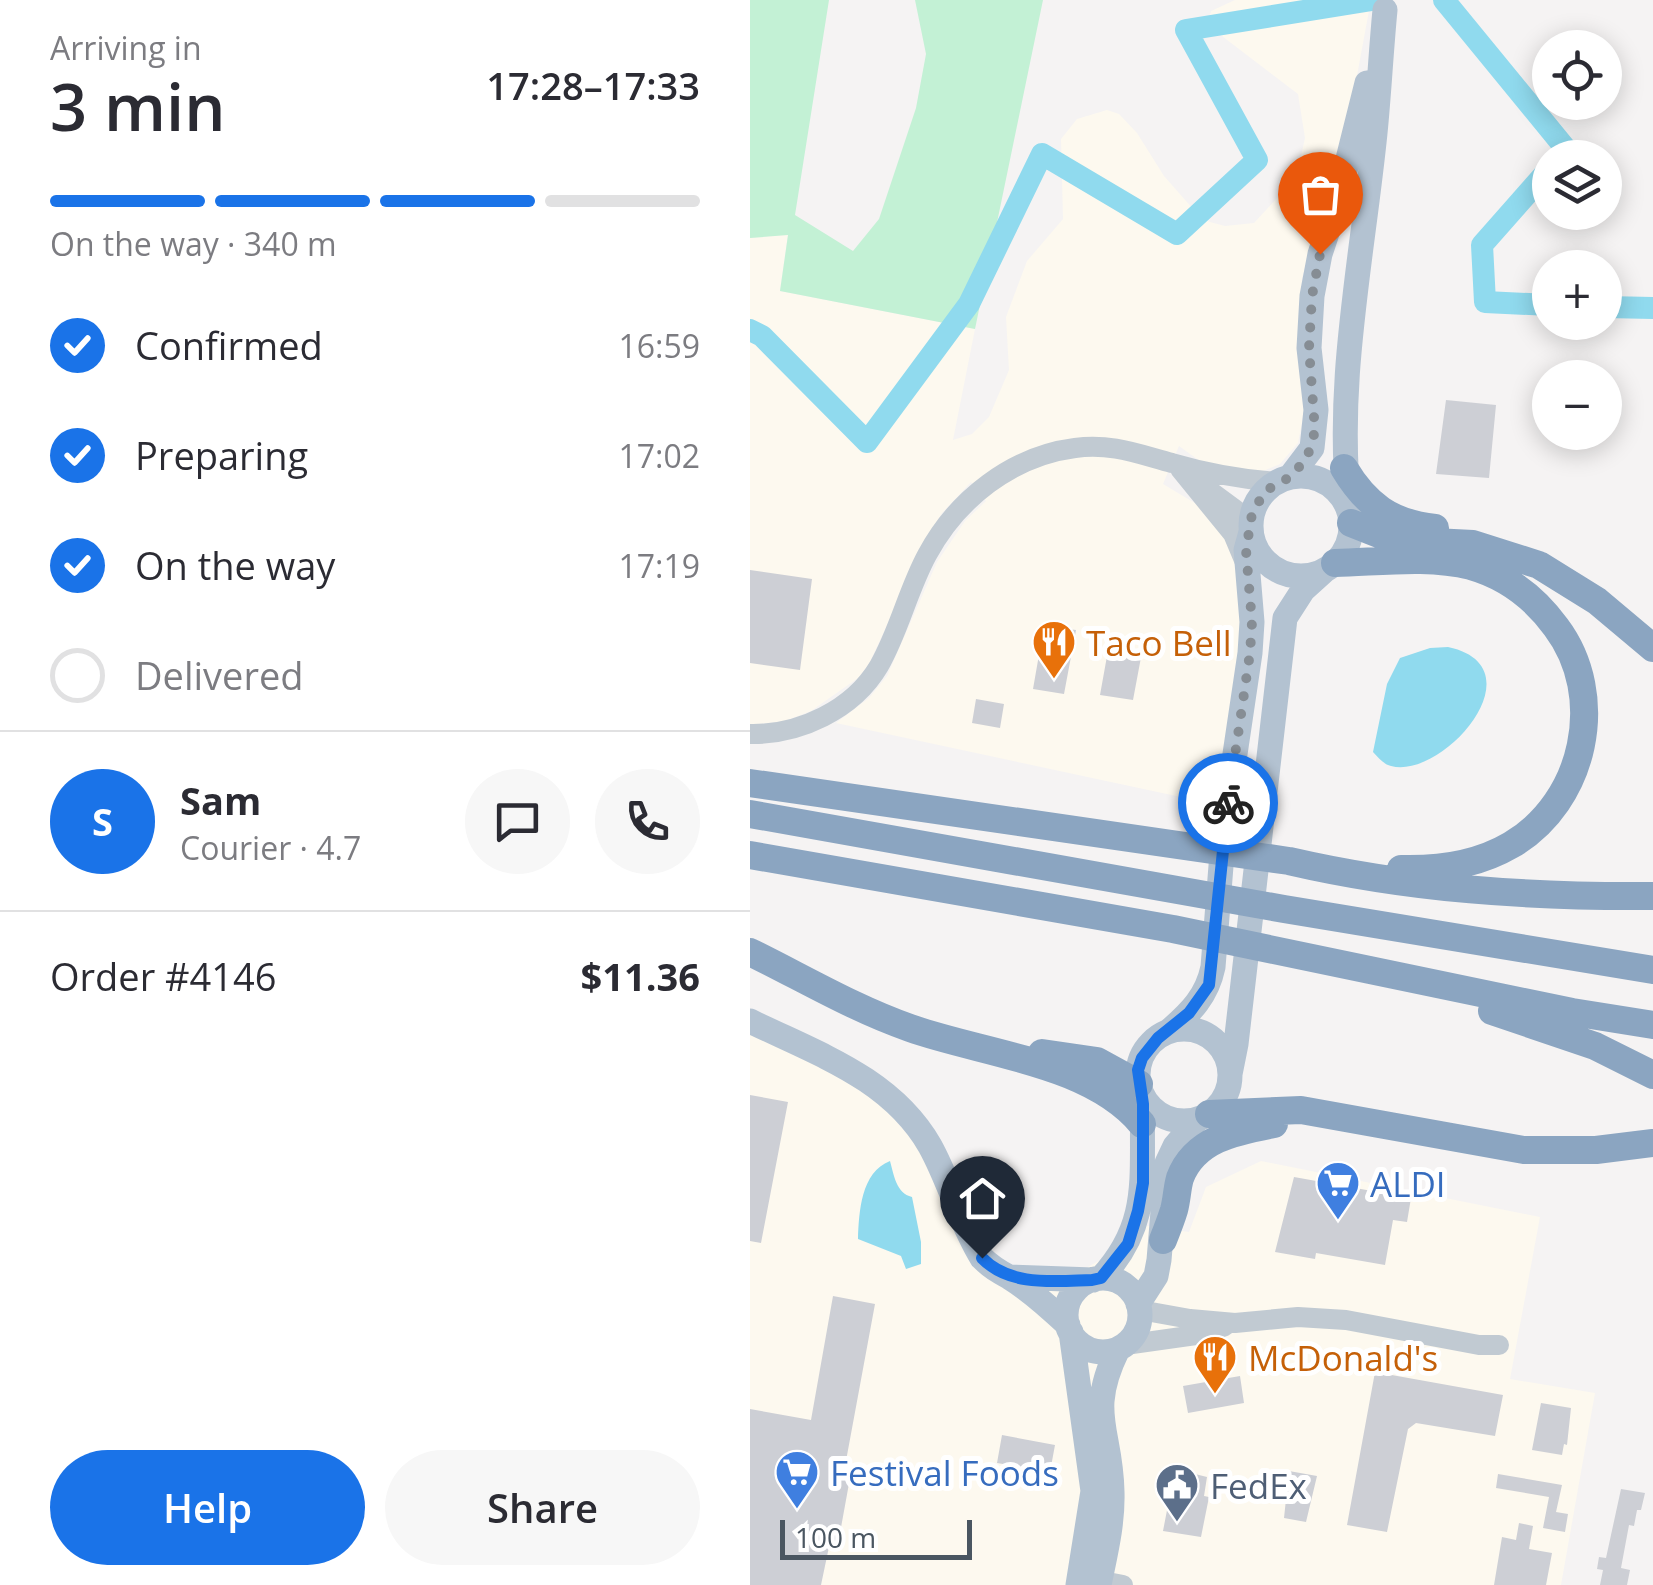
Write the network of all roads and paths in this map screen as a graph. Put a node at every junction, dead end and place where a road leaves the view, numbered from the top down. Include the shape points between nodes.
1 (1386, 5) edge
2 (1176, 466) junction
3 (1344, 468) junction
4 (1283, 480) junction
5 (1350, 520) junction
6 (1251, 530) junction
7 (1510, 555) junction
8 (1329, 567) junction
9 (1247, 568) junction
10 (1653, 648) edge
11 (750, 734) edge
12 (750, 783) edge
13 (750, 814) edge
14 (750, 855) edge
15 (1290, 861) junction
16 (1653, 896) edge
17 (1280, 951) junction
18 (750, 952) edge
19 (1653, 970) edge
20 (750, 1021) edge
21 (1653, 1026) edge
22 (1169, 1032) junction
23 (952, 1040) junction
24 (1230, 1074) junction
25 (1653, 1076) edge
26 (1141, 1089) junction
27 (1203, 1116) junction
28 (1347, 1120) junction
29 (1142, 1124) junction
30 (1653, 1142) edge
31 (1163, 1240) junction
32 (1009, 1277) junction
33 (1097, 1279) junction
34 (1139, 1307) junction
35 (1235, 1323) junction
36 (1070, 1329) junction
37 (1499, 1344) dead end
38 (1121, 1347) junction
39 (1096, 1583) edge

1 - 3 main road via 1344,397
1 - 4 main road via 1315,282 1312,448
2 - 4 street
2 - 6 street via 1217,494
2 - 9 street via 1233,534
2 - 11 street via 1119,448 1079,447 1042,456 990,482 934,544 887,650 862,688 814,721
3 - 5 main road
3 - 7 highway via 1358,492 1387,516 1476,535
4 - 5 main road via 1306,476 1334,489
4 - 6 main road via 1257,502
5 - 7 highway via 1394,540 1473,544
5 - 8 main road via 1350,538
6 - 8 main road via 1264,560 1277,570 1309,576
6 - 9 main road
7 - 10 highway via 1568,580
8 - 15 highway via 1453,562 1525,593 1566,639 1580,672 1584,735 1551,810 1511,845 1479,860 1420,870
8 - 24 main road via 1285,618
9 - 22 main road via 1250,653 1224,828 1213,967 1201,1000
12 - 15 highway
13 - 19 highway
14 - 17 highway
15 - 16 highway via 1445,890
17 - 21 highway
17 - 25 highway via 1334,975 1541,1027
18 - 23 highway via 862,1008
20 - 32 main road via 852,1070 896,1101 930,1146 982,1258
22 - 24 main road via 1210,1037
22 - 26 main road via 1148,1046 1138,1070
23 - 26 highway via 1097,1062
23 - 29 highway via 1052,1067 1116,1099
24 - 27 main road via 1220,1103
26 - 27 main road via 1160,1114 1185,1121
26 - 29 main road
27 - 28 highway via 1301,1110
27 - 31 main road via 1168,1163
28 - 30 highway via 1524,1150
28 - 31 highway via 1282,1123 1215,1140 1180,1178
29 - 33 main road via 1143,1183 1135,1224 1120,1258
31 - 34 main road via 1156,1276
32 - 33 main road
32 - 36 main road
33 - 34 main road via 1124,1285
33 - 36 main road via 1073,1294
34 - 35 street
34 - 38 main road via 1135,1333
35 - 37 street via 1320,1318
35 - 38 street
36 - 38 main road via 1088,1348
36 - 39 main road via 1093,1491
38 - 39 main road via 1100,1393 1112,1515

